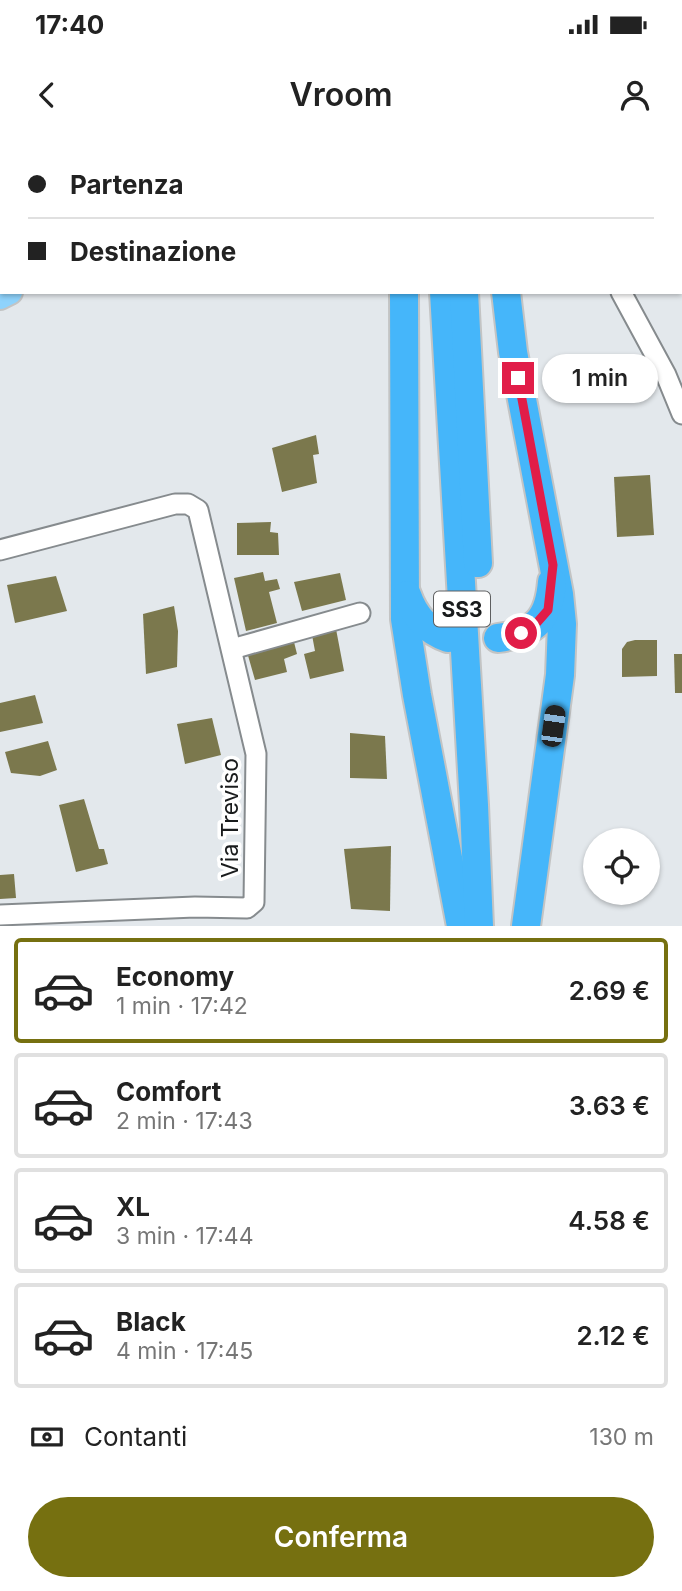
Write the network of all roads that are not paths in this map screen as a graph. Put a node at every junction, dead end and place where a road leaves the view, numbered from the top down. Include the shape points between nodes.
1 (404, 294) edge
2 (444, 294) edge
3 (464, 294) edge
4 (622, 294) edge
5 (507, 296) edge
6 (682, 414) edge
7 (0, 550) edge
8 (553, 565) junction
9 (406, 592) junction
10 (360, 613) dead end
11 (448, 638) dead end
12 (498, 638) dead end
13 (232, 649) junction
14 (0, 915) edge
15 (247, 917) edge
16 (461, 926) edge
17 (479, 926) edge
18 (496, 926) edge
19 (526, 926) edge

1 - 9 highway
2 - 17 highway, SS3
3 - 18 highway, SS3
4 - 6 street via 666,374
5 - 8 highway via 513,352
7 - 13 street, Via Treviso via 188,504 198,510
8 - 12 highway via 545,616 527,631
8 - 19 highway via 562,615 562,653
9 - 11 highway via 424,624
9 - 16 highway via 406,626 417,695
10 - 13 street
13 - 15 street, Via Treviso via 256,754 254,902
14 - 15 street, Via Treviso via 195,907

